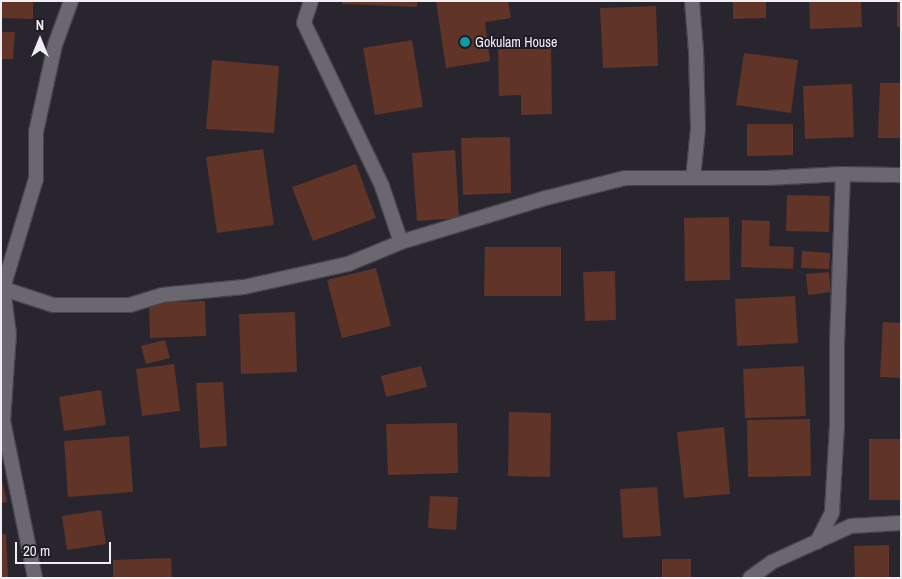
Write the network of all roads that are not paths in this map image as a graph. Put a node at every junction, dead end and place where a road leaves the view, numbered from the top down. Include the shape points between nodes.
1 (70, 1) edge
2 (311, 1) edge
3 (692, 1) edge
4 (843, 174) junction
5 (901, 175) edge
6 (693, 178) junction
7 (401, 242) junction
8 (2, 288) edge
9 (901, 523) edge
10 (817, 542) junction
11 (35, 578) edge
12 (750, 578) edge

1 - 8 street via 55,45 36,132 36,179
2 - 7 street via 304,23 382,186
3 - 6 street via 698,129
4 - 5 street
4 - 6 street
4 - 10 street via 832,512
6 - 7 street via 625,178
7 - 8 street via 348,264 244,287 162,295 130,305 53,305
8 - 11 street via 9,334 3,421
9 - 10 street via 851,526
10 - 12 street via 772,562

